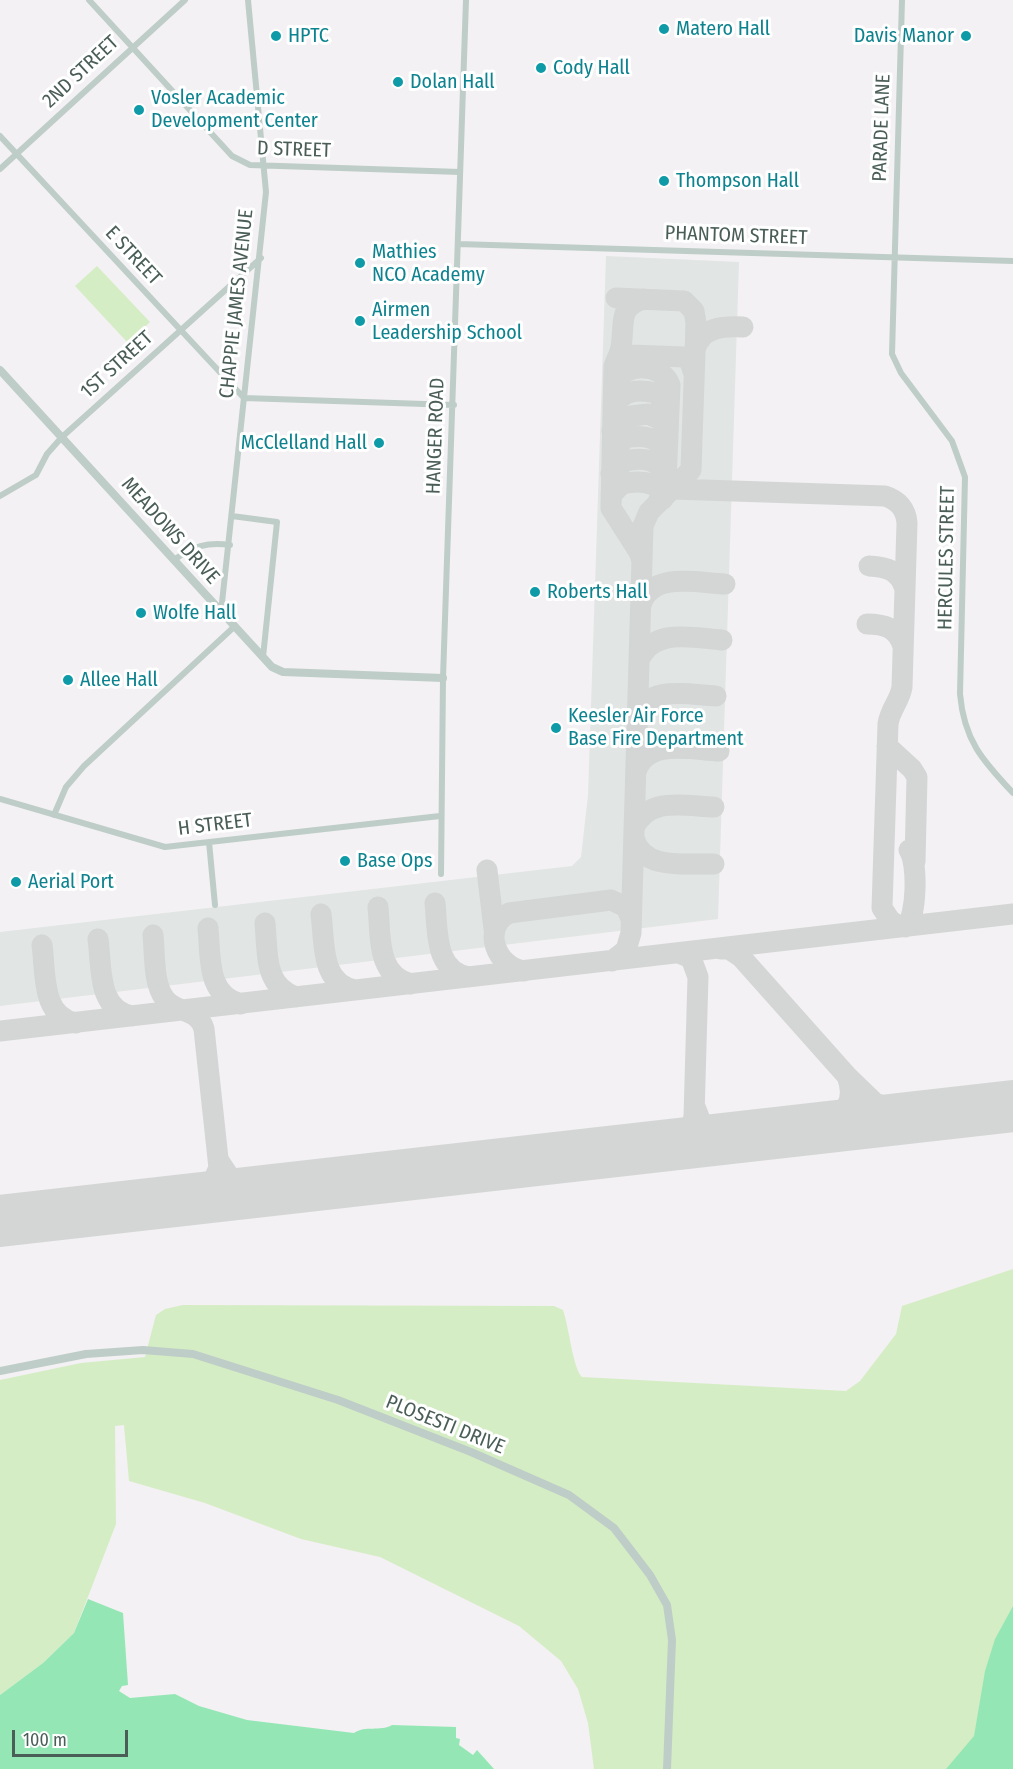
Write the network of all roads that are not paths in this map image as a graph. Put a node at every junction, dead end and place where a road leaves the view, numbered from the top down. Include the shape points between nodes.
1 (89, 0) edge
2 (184, 0) edge
3 (248, 0) edge
4 (466, 0) edge
5 (902, 0) edge
6 (133, 47) junction
7 (0, 136) edge
8 (17, 154) junction
9 (265, 166) junction
10 (0, 169) edge
11 (460, 172) junction
12 (458, 244) junction
13 (894, 257) junction
14 (261, 258) junction
15 (1013, 261) edge
16 (180, 330) junction
17 (0, 370) edge
18 (244, 398) junction
19 (454, 405) junction
20 (62, 437) junction
21 (0, 496) edge
22 (232, 516) junction
23 (230, 545) junction
24 (174, 560) junction
25 (221, 612) junction
26 (235, 626) junction
27 (263, 657) junction
28 (443, 678) junction
29 (1013, 793) edge
30 (0, 799) edge
31 (54, 815) junction
32 (440, 816) junction
33 (209, 842) junction
34 (441, 874) dead end
35 (215, 905) dead end
36 (0, 1371) edge
37 (667, 1769) edge

1 - 6 street, D STREET
2 - 6 street, 2ND STREET
3 - 9 street, CHAPPIE JAMES AVENUE
4 - 11 street, HANGER ROAD
5 - 13 street, PARADE LANE
6 - 8 street, 2ND STREET
6 - 9 street, D STREET via 232,156 250,165
7 - 8 street, E STREET
8 - 10 street, 2ND STREET
8 - 16 street, E STREET
9 - 11 street, D STREET
9 - 14 street, CHAPPIE JAMES AVENUE
11 - 12 street, HANGER ROAD
12 - 13 street, PHANTOM STREET
12 - 19 street, HANGER ROAD
13 - 15 street, PHANTOM STREET
13 - 29 street, HERCULES STREET via 894,362 952,441 965,477 962,716 981,758
14 - 16 street, 1ST STREET
14 - 18 street, CHAPPIE JAMES AVENUE
16 - 18 street, E STREET
16 - 20 street, 1ST STREET
17 - 20 street, MEADOWS DRIVE
18 - 19 street
18 - 22 street, CHAPPIE JAMES AVENUE
19 - 28 street, HANGER ROAD
20 - 21 street, 1ST STREET via 36,475
20 - 24 street, MEADOWS DRIVE
22 - 23 street, CHAPPIE JAMES AVENUE
22 - 27 street via 277,522
23 - 24 street via 204,544
23 - 25 street, CHAPPIE JAMES AVENUE
24 - 25 street, MEADOWS DRIVE
25 - 26 street, MEADOWS DRIVE
26 - 27 street, MEADOWS DRIVE
26 - 31 street via 84,766 66,788
27 - 28 street, MEADOWS DRIVE via 283,672
28 - 32 street, HANGER ROAD
30 - 31 street, H STREET
31 - 33 street, H STREET via 165,847
32 - 33 street, H STREET
32 - 34 street, HANGER ROAD
33 - 35 street
36 - 37 street, PLOSESTI DRIVE via 86,1354 143,1350 193,1354 338,1400 569,1495 614,1528 650,1575 667,1605 672,1640

